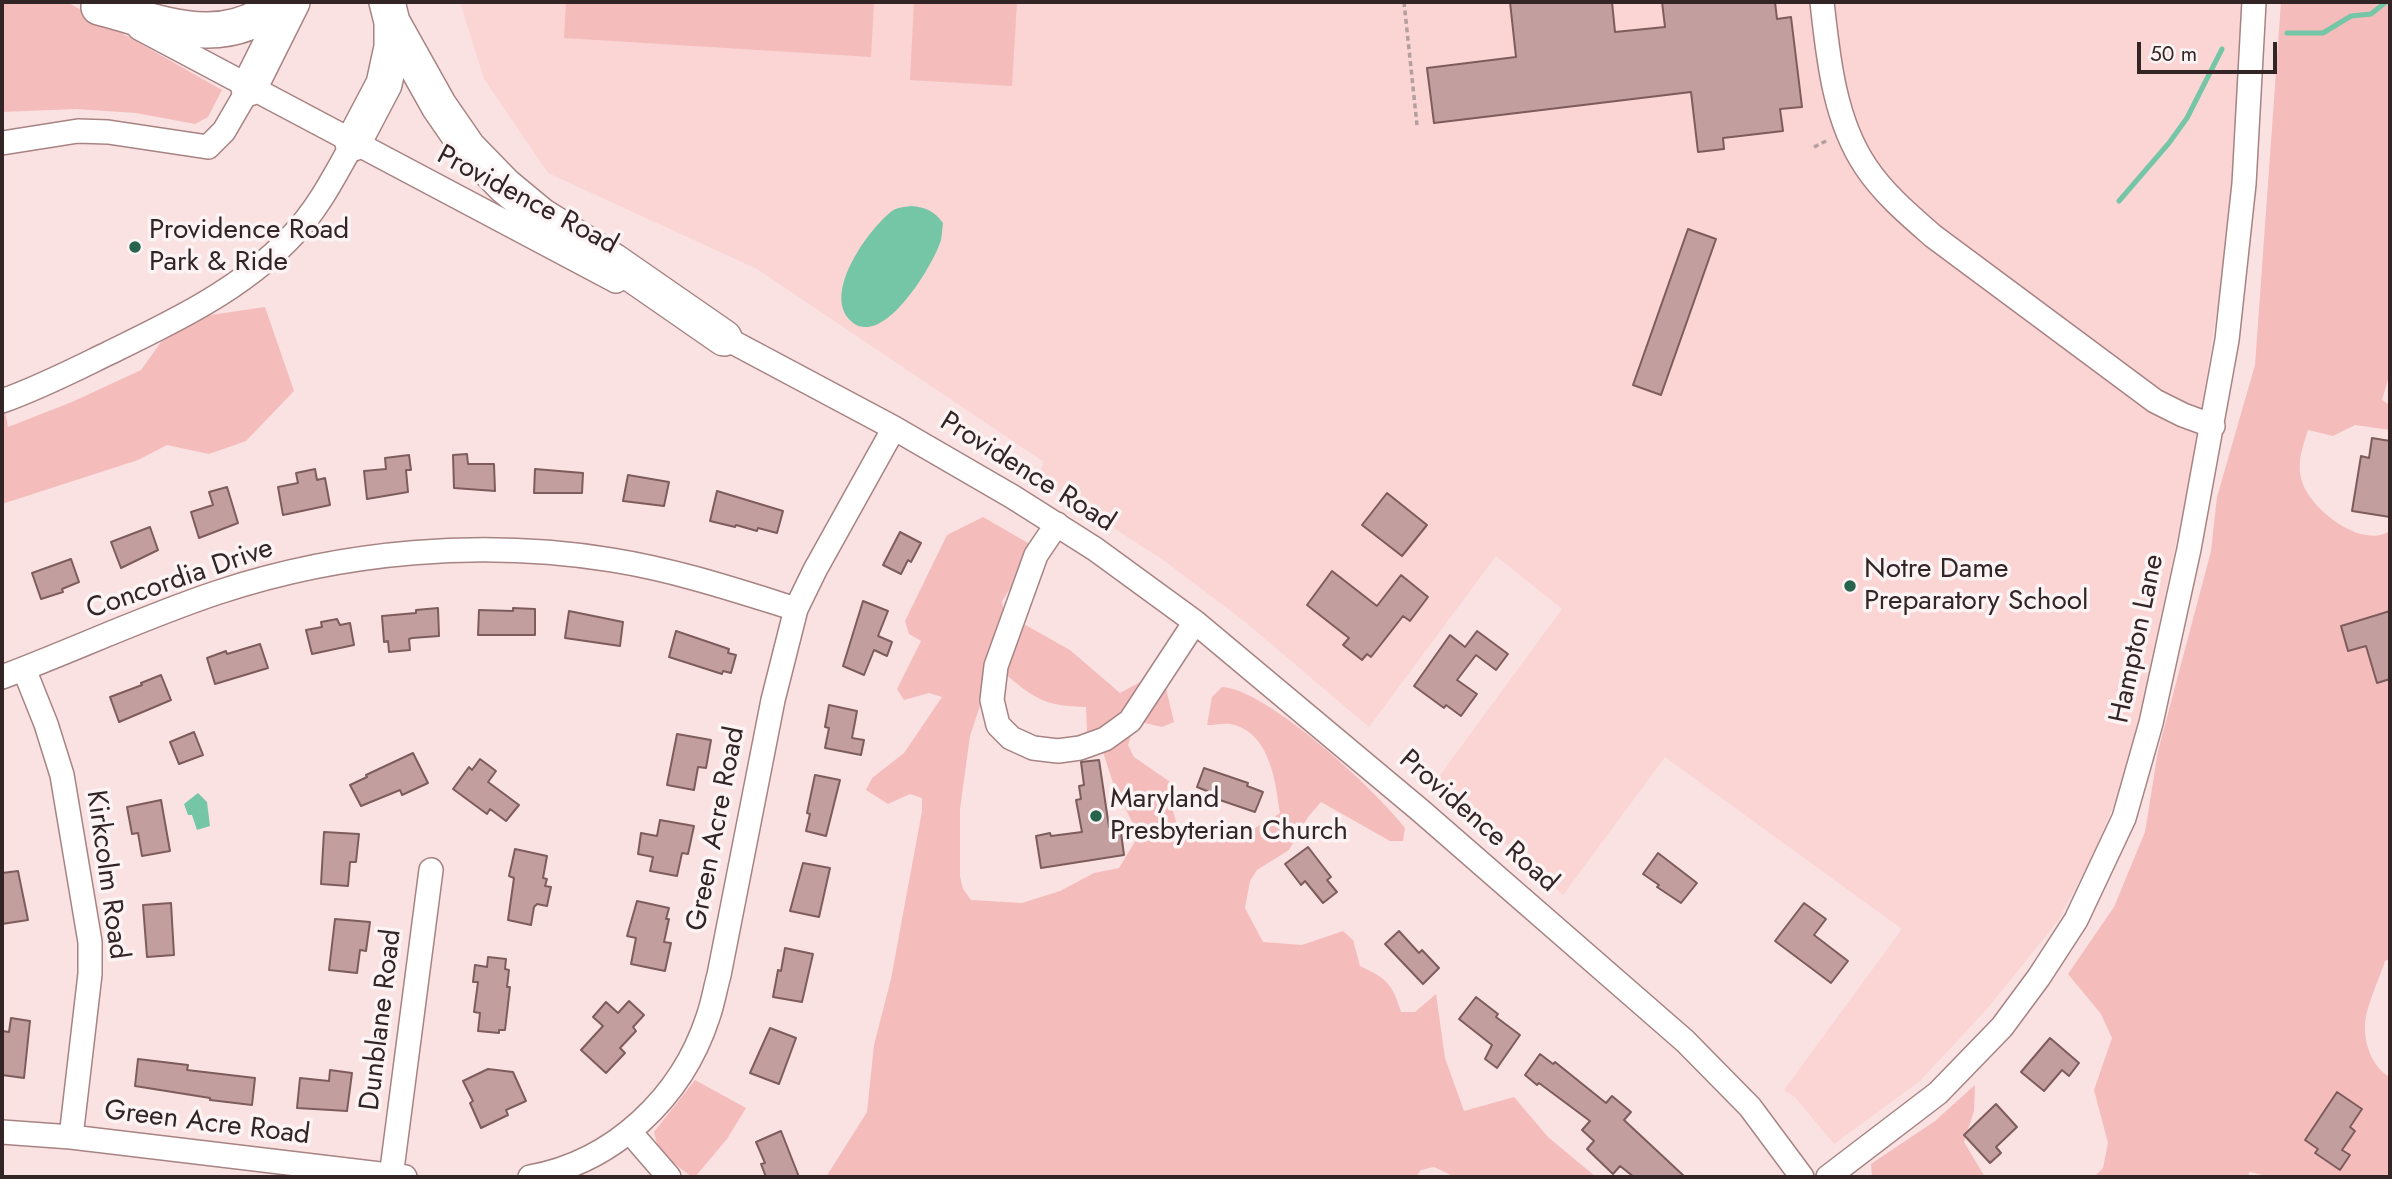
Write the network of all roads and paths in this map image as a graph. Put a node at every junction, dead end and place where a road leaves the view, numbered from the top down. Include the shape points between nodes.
1 (280, 2) edge
2 (292, 2) edge
3 (1404, 2) edge
4 (1822, 2) edge
5 (2254, 2) edge
6 (94, 4) edge
7 (390, 12) edge
8 (250, 88) junction
9 (1417, 125) dead end
10 (353, 142) junction
11 (2, 143) edge
12 (724, 338) junction
13 (2, 401) edge
14 (2213, 426) junction
15 (894, 428) junction
16 (1057, 524) junction
17 (796, 609) junction
18 (1195, 622) junction
19 (24, 669) junction
20 (2, 677) edge
21 (431, 870) dead end
22 (2, 1132) edge
23 (630, 1132) junction
24 (71, 1137) junction
25 (396, 1177) edge
26 (530, 1177) edge
27 (669, 1177) edge
28 (1802, 1177) edge
29 (1828, 1177) edge

1 - 6 highway via 254,20 208,32
2 - 8 highway
3 - 9 path
4 - 14 street via 1828,54 1844,120 1865,166 1902,210 2155,401
5 - 14 street, Hampton Lane via 2239,237
6 - 8 street, Providence Road
7 - 10 highway via 392,47 384,84
7 - 12 highway via 414,66 439,106 468,148 505,186 540,215
8 - 10 street, Providence Road
8 - 11 street via 224,131 208,147 78,131
10 - 12 street, Providence Road
10 - 13 street via 311,214 250,273 167,324
12 - 15 street, Providence Road
14 - 29 street, Hampton Lane via 2141,761 2124,818 2094,886 2057,951 1982,1050 1919,1109
15 - 16 street, Providence Road
15 - 17 street, Green Acre Road
16 - 18 street, Providence Road
16 - 18 street via 1032,564 996,666 992,700 998,725 1010,738 1032,748 1058,751 1105,739 1130,721
17 - 19 street, Concordia Drive via 676,573 611,560 487,551 421,553 356,559 261,580
17 - 23 street, Green Acre Road via 773,699 708,1018 670,1089
18 - 28 street, Providence Road via 1685,1041 1750,1107
19 - 20 street, Concordia Drive
19 - 24 street, Kirkcolm Road via 62,775 90,942
21 - 25 street, Dunblane Road
22 - 24 street, Green Acre Road
23 - 26 street, Green Acre Road via 573,1165
23 - 27 street
24 - 25 street, Green Acre Road

